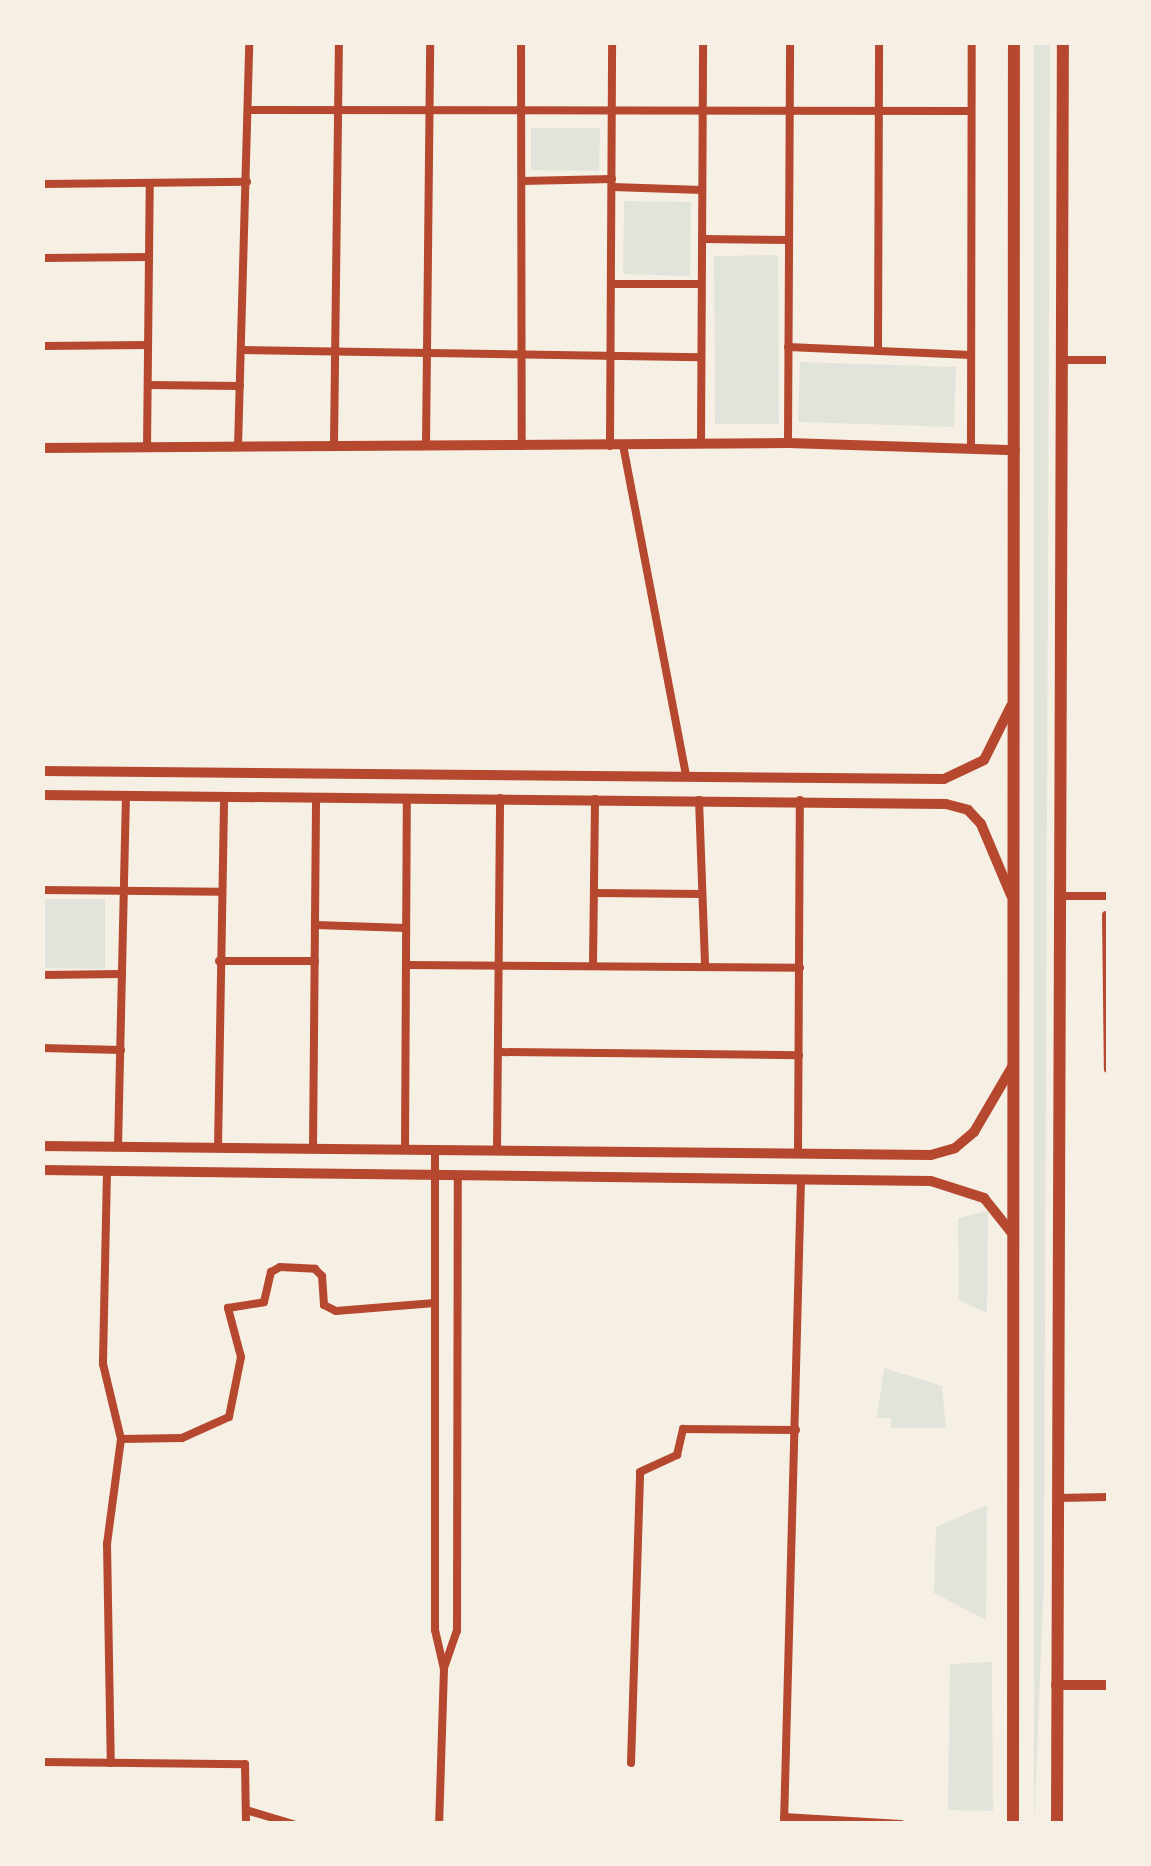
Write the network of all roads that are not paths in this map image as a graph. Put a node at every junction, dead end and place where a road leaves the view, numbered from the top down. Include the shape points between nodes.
1 (249, 42) edge
2 (340, 42) edge
3 (430, 42) edge
4 (521, 42) edge
5 (612, 42) edge
6 (703, 42) edge
7 (790, 42) edge
8 (879, 42) edge
9 (972, 42) edge
10 (1014, 42) edge
11 (1063, 42) edge
12 (249, 110) junction
13 (338, 110) junction
14 (430, 110) junction
15 (521, 110) junction
16 (612, 110) junction
17 (702, 110) junction
18 (789, 110) junction
19 (879, 110) junction
20 (972, 110) junction
21 (522, 181) junction
22 (247, 182) junction
23 (150, 183) junction
24 (612, 183) junction
25 (42, 184) edge
26 (702, 190) junction
27 (702, 239) junction
28 (789, 240) junction
29 (149, 257) junction
30 (42, 258) edge
31 (612, 284) junction
32 (702, 284) junction
33 (148, 345) junction
34 (42, 346) edge
35 (788, 347) junction
36 (242, 350) junction
37 (335, 352) junction
38 (878, 352) junction
39 (427, 353) junction
40 (522, 354) junction
41 (971, 355) junction
42 (613, 356) junction
43 (701, 357) junction
44 (1064, 360) junction
45 (1108, 360) edge
46 (148, 385) junction
47 (240, 386) junction
48 (788, 443) junction
49 (334, 444) junction
50 (701, 444) junction
51 (426, 445) junction
52 (623, 445) junction
53 (522, 446) junction
54 (610, 446) junction
55 (238, 447) junction
56 (970, 447) junction
57 (42, 448) edge
58 (147, 448) junction
59 (1015, 450) junction
60 (1014, 695) junction
61 (42, 770) edge
62 (272, 772) junction
63 (551, 772) junction
64 (686, 776) junction
65 (864, 776) junction
66 (42, 795) edge
67 (126, 796) junction
68 (224, 796) junction
69 (273, 796) junction
70 (316, 797) junction
71 (406, 798) junction
72 (500, 798) junction
73 (551, 798) junction
74 (595, 799) junction
75 (699, 800) junction
76 (800, 800) junction
77 (864, 800) junction
78 (42, 890) edge
79 (125, 890) junction
80 (220, 892) junction
81 (594, 894) junction
82 (702, 894) junction
83 (1011, 896) junction
84 (1063, 896) junction
85 (1108, 896) edge
86 (1106, 915) dead end
87 (316, 925) junction
88 (406, 928) junction
89 (315, 960) junction
90 (219, 962) junction
91 (406, 965) junction
92 (593, 965) junction
93 (499, 966) junction
94 (704, 967) junction
95 (800, 968) junction
96 (122, 974) junction
97 (42, 975) edge
98 (42, 1048) edge
99 (121, 1050) junction
100 (498, 1052) junction
101 (799, 1055) junction
102 (1012, 1067) junction
103 (1108, 1068) edge
104 (42, 1146) edge
105 (118, 1146) junction
106 (218, 1148) junction
107 (312, 1149) junction
108 (405, 1150) junction
109 (435, 1150) junction
110 (497, 1150) junction
111 (612, 1151) junction
112 (798, 1153) junction
113 (42, 1170) edge
114 (107, 1171) junction
115 (435, 1173) junction
116 (458, 1174) junction
117 (611, 1175) junction
118 (801, 1180) junction
119 (1011, 1232) junction
120 (435, 1303) junction
121 (433, 1372) junction
122 (455, 1372) junction
123 (796, 1430) junction
124 (121, 1439) junction
125 (1108, 1497) edge
126 (1058, 1498) junction
127 (444, 1668) junction
128 (1056, 1685) junction
129 (1108, 1685) edge
130 (42, 1762) edge
131 (111, 1762) junction
132 (630, 1763) dead end
133 (246, 1810) junction
134 (784, 1820) edge
135 (246, 1824) edge
136 (294, 1824) edge
137 (439, 1824) edge
138 (902, 1824) edge
139 (1013, 1824) edge
140 (1057, 1824) edge

1 - 12 street
2 - 13 street
3 - 14 street
4 - 15 street
5 - 16 street
6 - 17 street
7 - 18 street
8 - 19 street
9 - 20 street
10 - 59 highway
11 - 44 highway
12 - 13 street
12 - 22 street
13 - 14 street
13 - 37 street
14 - 15 street
14 - 39 street
15 - 16 street
15 - 21 street
16 - 17 street
16 - 24 street
17 - 18 street
17 - 26 street
18 - 19 street
18 - 28 street
19 - 20 street
19 - 38 street
20 - 41 street
21 - 24 street
21 - 40 street
22 - 23 street
22 - 36 street
23 - 25 street
23 - 29 street
24 - 26 street
24 - 31 street
26 - 27 street
27 - 28 street
27 - 32 street
28 - 35 street
29 - 30 street
29 - 33 street
31 - 32 street
31 - 42 street
32 - 43 street
33 - 34 street
33 - 46 street
35 - 38 street
35 - 48 street
36 - 37 street
36 - 47 street
37 - 39 street
37 - 49 street
38 - 41 street
39 - 40 street
39 - 51 street
40 - 42 street
40 - 53 street
41 - 56 street
42 - 43 street
42 - 54 street
43 - 50 street
44 - 45 street
44 - 84 highway
46 - 47 street
46 - 58 street
47 - 55 street
48 - 50 street
48 - 56 street
49 - 51 street
49 - 55 street
50 - 52 street
51 - 53 street
52 - 54 street
52 - 64 street
53 - 54 street
55 - 58 street
56 - 59 street
57 - 58 street
59 - 60 highway
60 - 65 street via 994,746 972,770 944,779
60 - 83 highway
61 - 62 street
62 - 63 street
62 - 69 street
63 - 64 street
63 - 73 street
64 - 65 street
65 - 77 street
66 - 67 street
67 - 68 street
67 - 79 street
68 - 69 street
68 - 80 street
69 - 70 street
70 - 71 street
70 - 87 street
71 - 72 street
71 - 88 street
72 - 73 street
72 - 93 street
73 - 74 street
74 - 75 street
74 - 81 street
75 - 76 street
75 - 82 street
76 - 77 street
76 - 95 street
77 - 83 street via 968,810 987,835
78 - 79 street
79 - 80 street
79 - 96 street
80 - 90 street
81 - 82 street
81 - 92 street
82 - 94 street
83 - 102 highway
84 - 85 street
84 - 126 highway
86 - 103 street
87 - 88 street
87 - 89 street
88 - 91 street
89 - 90 street
89 - 107 street
90 - 106 street
91 - 93 street
91 - 108 street
92 - 93 street
92 - 94 street
93 - 100 street
94 - 95 street
95 - 101 street
96 - 97 street
96 - 99 street
98 - 99 street
99 - 105 street
100 - 101 street
100 - 110 street
101 - 112 street
102 - 112 street via 978,1126 944,1153
102 - 119 highway
104 - 105 street
105 - 106 street
106 - 107 street
107 - 108 street
108 - 109 street
109 - 110 street
109 - 115 street
110 - 111 street
111 - 112 street
111 - 117 street
113 - 114 street
114 - 115 street
114 - 124 street via 104,1364
115 - 116 street
115 - 120 street
116 - 117 street
116 - 122 street
117 - 118 street
118 - 119 street via 958,1187 984,1198
118 - 123 street
119 - 139 highway
120 - 121 street
120 - 124 street via 336,1311 324,1305 322,1276 315,1269 280,1267 270,1272 264,1302 228,1308 242,1358 230,1417 182,1438
121 - 122 street
121 - 127 street via 435,1630
122 - 127 street via 457,1631
123 - 132 street via 690,1427 678,1434 672,1460 640,1472
123 - 134 street
124 - 131 street via 108,1544
125 - 126 street
126 - 128 highway
127 - 137 street
128 - 129 street
128 - 140 highway
130 - 131 street
131 - 133 street via 245,1764
133 - 135 street
133 - 136 street
134 - 138 street

